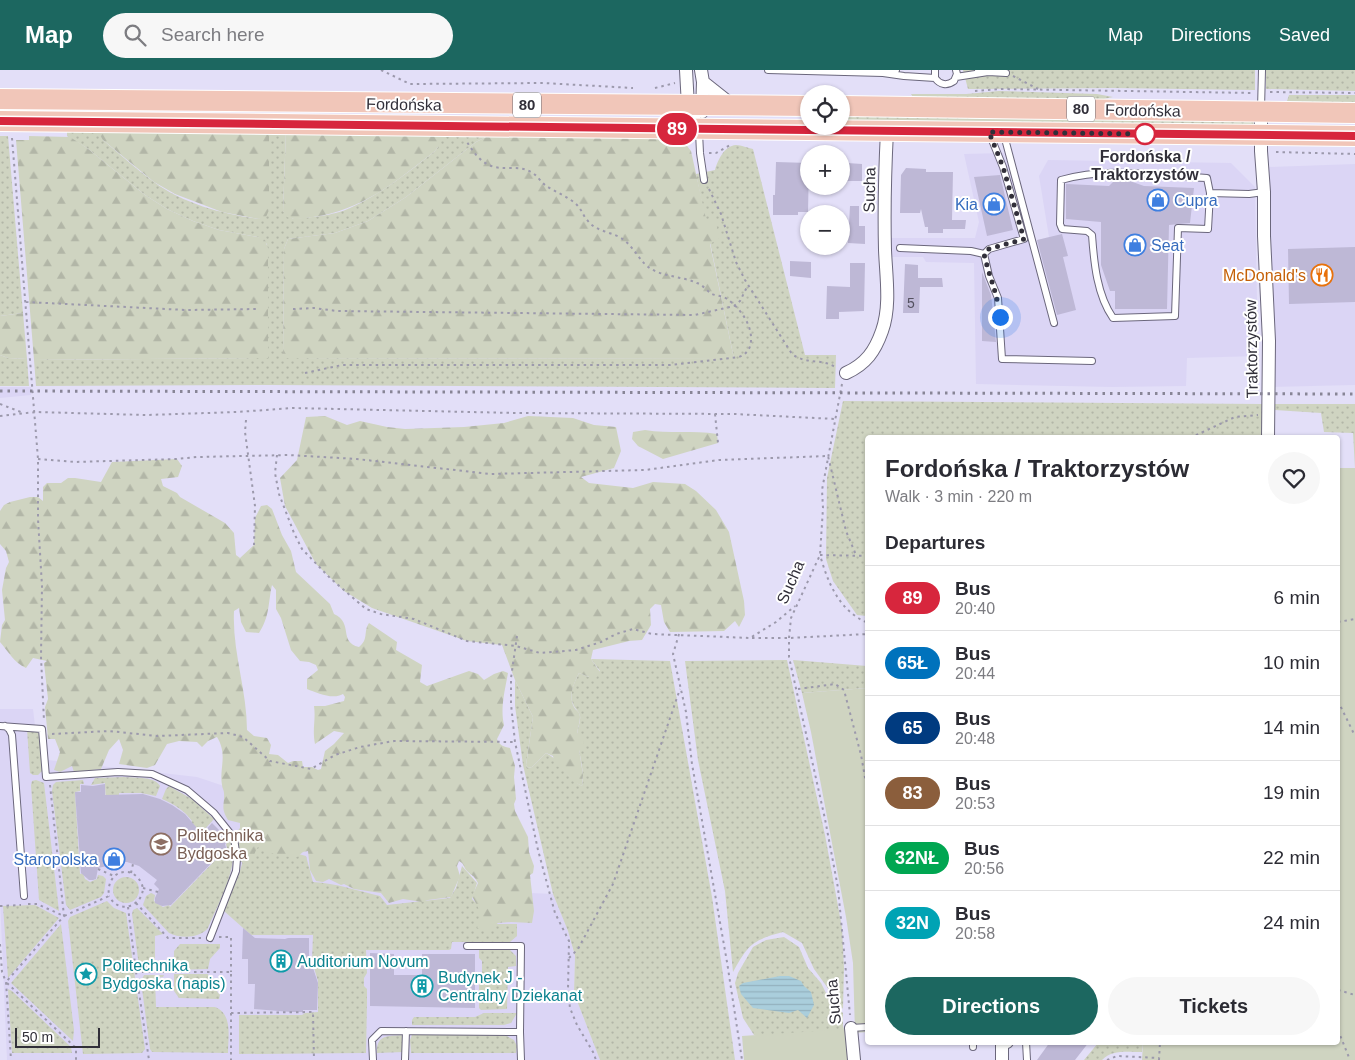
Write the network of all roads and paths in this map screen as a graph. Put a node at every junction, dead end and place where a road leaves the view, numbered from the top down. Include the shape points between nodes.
1 (381, 70) edge
2 (768, 70) edge
3 (896, 70) edge
4 (935, 70) edge
5 (978, 70) edge
6 (1262, 70) edge
7 (883, 72) junction
8 (988, 72) junction
9 (1006, 73) joint
10 (956, 74) edge
11 (687, 76) edge
12 (702, 76) edge
13 (935, 78) junction
14 (636, 88) dead end
15 (654, 89) dead end
16 (1040, 90) junction
17 (975, 91) dead end
18 (1355, 93) edge
19 (850, 98) edge
20 (0, 99) edge
21 (800, 99) edge
22 (1262, 101) junction
23 (695, 106) junction
24 (734, 106) junction
25 (1355, 113) edge
26 (6, 128) edge
27 (699, 130) junction
28 (886, 131) junction
29 (996, 132) junction
30 (1355, 136) edge
31 (466, 142) dead end
32 (1261, 143) junction
33 (1355, 154) edge
34 (704, 180) joint
35 (1264, 192) junction
36 (1210, 193) junction
37 (900, 248) dead end
38 (984, 254) junction
39 (748, 285) junction
40 (26, 302) junction
41 (734, 306) junction
42 (258, 309) dead end
43 (293, 309) dead end
44 (1054, 323) dead end
45 (1092, 361) dead end
46 (306, 373) dead end
47 (846, 373) junction
48 (0, 404) edge
49 (36, 412) junction
50 (23, 413) junction
51 (715, 414) junction
52 (1262, 414) dead end
53 (0, 416) edge
54 (246, 420) dead end
55 (835, 420) junction
56 (1196, 435) edge
57 (1268, 435) edge
58 (718, 443) dead end
59 (276, 455) junction
60 (249, 456) junction
61 (828, 456) junction
62 (38, 459) junction
63 (254, 545) dead end
64 (820, 555) junction
65 (856, 555) junction
66 (865, 556) edge
67 (797, 604) junction
68 (1355, 619) edge
69 (865, 622) edge
70 (1340, 622) edge
71 (680, 634) junction
72 (865, 634) edge
73 (517, 636) dead end
74 (750, 638) junction
75 (789, 638) junction
76 (516, 646) junction
77 (681, 686) junction
78 (797, 689) junction
79 (1340, 705) edge
80 (44, 724) dead end
81 (2, 726) edge
82 (45, 734) dead end
83 (1355, 736) edge
84 (515, 742) junction
85 (49, 776) junction
86 (865, 778) edge
87 (133, 864) dead end
88 (98, 869) dead end
89 (131, 873) junction
90 (114, 876) junction
91 (143, 888) junction
92 (158, 892) dead end
93 (24, 896) dead end
94 (109, 896) junction
95 (136, 904) junction
96 (0, 906) edge
97 (128, 907) junction
98 (64, 916) junction
99 (168, 938) dead end
100 (210, 938) dead end
101 (0, 944) edge
102 (466, 946) dead end
103 (569, 958) junction
104 (136, 972) junction
105 (6, 982) junction
106 (1340, 991) edge
107 (1355, 995) edge
108 (231, 1013) junction
109 (865, 1027) edge
110 (851, 1028) junction
111 (406, 1031) junction
112 (520, 1032) junction
113 (1340, 1035) edge
114 (1003, 1045) edge
115 (1026, 1045) edge
116 (1160, 1045) edge
117 (1159, 1059) edge
118 (11, 1060) edge
119 (76, 1060) edge
120 (149, 1060) edge
121 (231, 1060) edge
122 (314, 1060) edge
123 (373, 1060) edge
124 (405, 1060) edge
125 (521, 1060) edge
126 (596, 1060) edge
127 (742, 1060) edge
128 (854, 1060) edge
129 (1002, 1060) edge
130 (1027, 1060) edge
131 (1107, 1060) edge
132 (1350, 1060) edge

1 - 14 path via 410,84 543,83
2 - 7 lane
3 - 7 lane
4 - 13 lane
5 - 8 lane
6 - 22 lane
7 - 13 lane
8 - 9 lane
8 - 10 lane
9 - 16 path
10 - 13 lane via 952,82 944,84
11 - 15 path
11 - 23 street
12 - 23 street
12 - 24 street
16 - 17 path
16 - 22 path via 1248,94
18 - 22 path
19 - 22 main road, Fordońska / 80
20 - 23 main road, Fordońska / 80
21 - 24 main road, Fordońska / 80
22 - 25 main road, Fordońska / 80
22 - 32 street, Traktorzystów
23 - 24 main road, Fordońska / 80
23 - 27 street
26 - 27 main road, Fordońska / 80 via 288,124
26 - 40 path
27 - 28 main road, Fordońska / 80
27 - 34 lane
28 - 29 main road, Fordońska / 80
28 - 47 street, Sucha via 886,305 883,329 874,350 860,367
29 - 32 main road, Fordońska / 80
29 - 38 lane via 1024,239 989,249
29 - 44 lane
30 - 32 main road, Fordońska / 80
31 - 41 path via 488,164 519,168 534,174 575,204 595,227 623,239 655,271 699,283
32 - 33 path
32 - 35 street, Traktorzystów
34 - 39 path via 721,214 736,262
35 - 36 lane
35 - 57 street, Traktorzystów
36 - 36 lane via 1208,229 1178,228 1175,316 1113,318 1105,307 1096,272 1092,236 1087,231 1062,229 1060,224 1061,180 1118,172 1207,178
37 - 38 lane
38 - 45 lane via 998,298 1002,359
39 - 41 path
39 - 47 path via 792,354 800,360 829,363
40 - 42 path via 186,310
40 - 49 path
41 - 43 path via 695,315
41 - 46 path via 744,316 751,334 749,349 739,357 670,365 342,364
47 - 55 path, Sucha
48 - 50 path
49 - 50 path
49 - 51 path via 146,415 294,408
49 - 62 path
50 - 53 path
51 - 55 path
51 - 58 path
52 - 56 path via 1235,417
54 - 60 path
55 - 61 path, Sucha
59 - 60 path
59 - 61 path via 356,459 490,474 645,470 719,460
59 - 76 path via 279,494 302,549 366,609 414,620 466,641
60 - 62 path via 75,462
60 - 63 path via 256,506
61 - 64 path, Sucha via 822,490
61 - 65 path via 846,532
62 - 80 path
64 - 65 path
64 - 67 path, Sucha
64 - 69 path via 836,595 855,618
65 - 66 path
67 - 74 path
67 - 75 path, Sucha via 791,618
68 - 70 path
71 - 74 path
71 - 76 path via 633,630 576,650 540,652
71 - 77 path via 673,654
72 - 75 path
73 - 76 path
74 - 75 path
75 - 78 path, Sucha
76 - 84 path via 511,704
77 - 103 path via 614,884 578,949
77 - 127 path
78 - 86 path via 835,684 844,690
78 - 110 path, Sucha via 838,888
79 - 83 path
81 - 85 lane via 42,729 46,776
81 - 93 lane via 12,735
82 - 84 path via 109,731 157,736 228,732 243,737 270,761 310,769 360,746 394,741
84 - 103 path via 555,913 569,941
85 - 98 path
85 - 100 lane via 118,772 152,774 186,790 214,813 234,838 237,859 236,871
87 - 89 path
88 - 90 path
89 - 90 path via 120,872
89 - 91 path via 141,881
90 - 94 path
91 - 92 path
91 - 95 path
94 - 97 path via 119,906
94 - 98 path
95 - 97 path
95 - 99 path
96 - 98 path via 37,904
97 - 104 path
98 - 105 path
101 - 105 path
102 - 112 lane via 521,946
103 - 126 path via 570,1008
104 - 108 path via 231,972
104 - 120 path
105 - 118 path
105 - 119 path via 76,1048
106 - 107 path
108 - 121 path
108 - 122 path via 313,1012
109 - 110 lane
110 - 128 street, Sucha
111 - 112 lane
111 - 123 lane via 381,1031 372,1040
111 - 124 lane
112 - 125 lane
113 - 132 path
114 - 129 street
115 - 130 lane
116 - 117 path
117 - 131 path via 1117,1056

